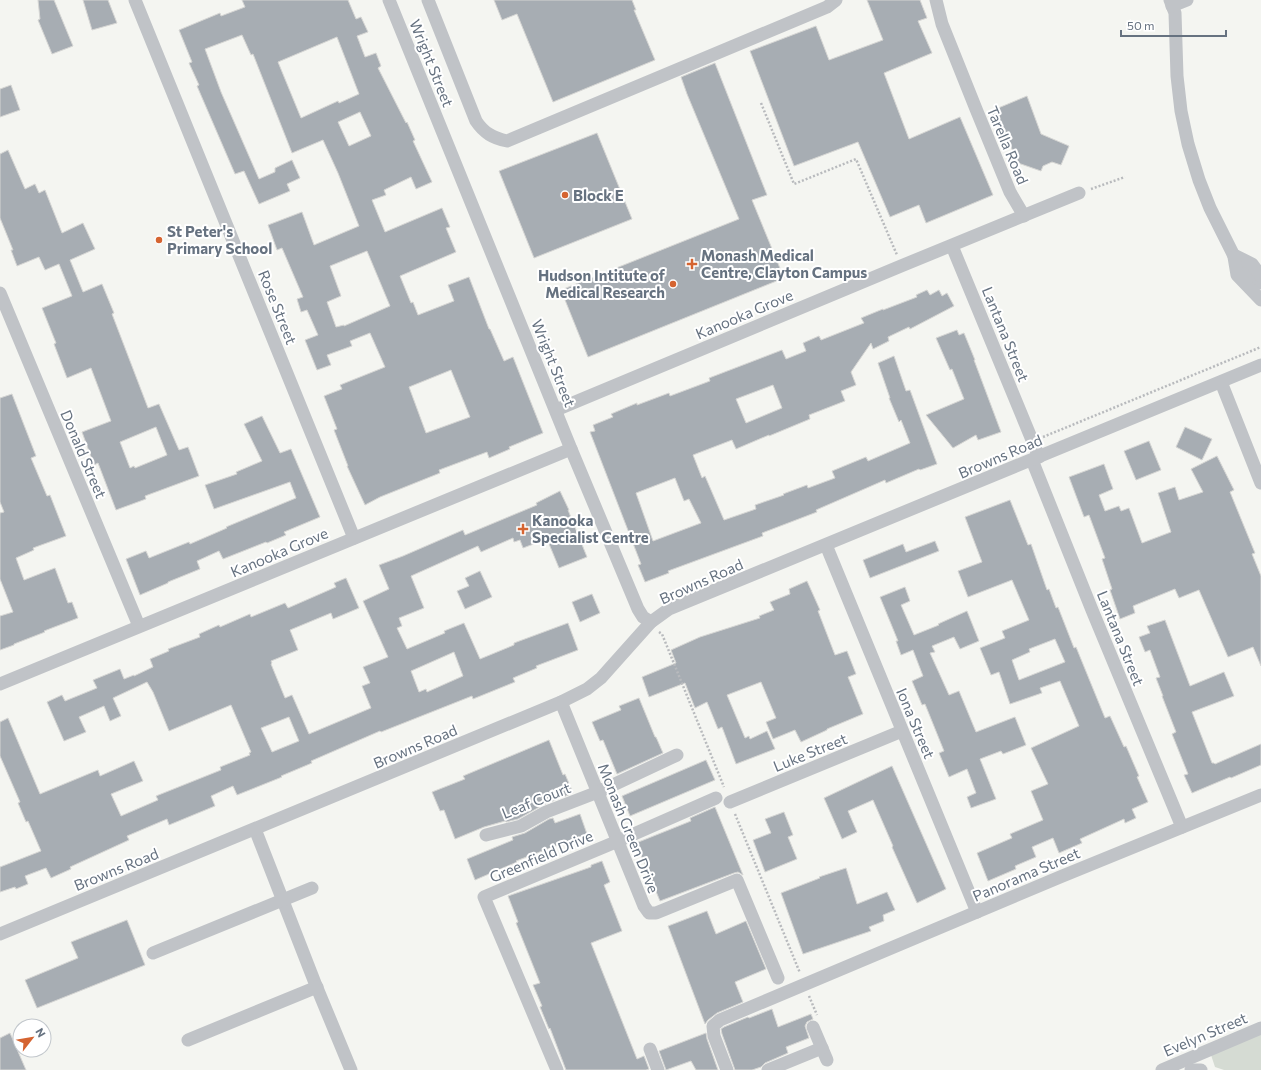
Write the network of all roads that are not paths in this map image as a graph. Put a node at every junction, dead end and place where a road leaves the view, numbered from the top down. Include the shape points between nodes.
1 (135, 0) edge
2 (389, 0) edge
3 (428, 0) edge
4 (836, 0) edge
5 (936, 0) edge
6 (1187, 0) edge
7 (1171, 3) edge
8 (1079, 193) road end
9 (1024, 216) junction
10 (952, 246) junction
11 (1233, 254) junction
12 (1261, 276) edge
13 (1261, 283) edge
14 (0, 293) edge
15 (1261, 300) edge
16 (1260, 364) edge
17 (1221, 382) junction
18 (556, 410) junction
19 (571, 449) junction
20 (1036, 458) junction
21 (1261, 483) edge
22 (354, 538) junction
23 (826, 545) junction
24 (651, 622) junction
25 (139, 626) junction
26 (0, 684) edge
27 (561, 702) junction
28 (902, 732) junction
29 (677, 754) dead end
30 (598, 792) junction
31 (1261, 795) edge
32 (716, 798) dead end
33 (730, 802) road end
34 (1182, 827) junction
35 (255, 829) junction
36 (486, 835) dead end
37 (618, 841) junction
38 (312, 888) dead end
39 (283, 900) junction
40 (977, 912) junction
41 (0, 934) edge
42 (153, 953) dead end
43 (778, 978) dead end
44 (317, 987) junction
45 (816, 1023) road end
46 (1261, 1028) edge
47 (188, 1040) dead end
48 (650, 1049) dead end
49 (351, 1070) edge
50 (557, 1070) edge
51 (658, 1070) edge
52 (727, 1070) edge
53 (768, 1070) edge
54 (1162, 1070) edge
55 (1191, 1070) edge
56 (1201, 1070) edge

1 - 22 street, Rose Street
2 - 18 street, Wright Street
3 - 4 street via 476,121 485,132 507,141 827,7
5 - 9 street, Tarella Road via 942,24 1010,192
6 - 7 street
7 - 11 street via 1175,13 1181,111 1188,144 1207,201
8 - 9 street, Kanooka Grove
9 - 10 street, Kanooka Grove
10 - 18 street, Kanooka Grove
10 - 20 street, Lantana Street via 1033,442
11 - 12 street via 1252,264
11 - 13 street via 1248,275
11 - 15 street via 1237,275
14 - 25 street, Donald Street
16 - 17 street, Browns Road
17 - 20 street, Browns Road
17 - 21 street
18 - 19 street, Wright Street
19 - 22 street, Kanooka Grove
19 - 24 street, Wright Street via 638,609 643,617
20 - 23 street, Browns Road
20 - 34 street, Lantana Street via 1092,610
22 - 25 street, Kanooka Grove
23 - 24 street, Browns Road via 670,610
23 - 28 street, Iona Street
24 - 27 street, Browns Road via 601,678 587,689
25 - 26 street, Kanooka Grove
27 - 30 street, Monash Green Drive
27 - 35 street, Browns Road
28 - 33 street, Luke Street
28 - 40 street, Iona Street
29 - 30 street, Leaf Court
30 - 36 street, Leaf Court via 546,812 521,826
30 - 37 street, Monash Green Drive
31 - 34 street, Panorama Street
32 - 37 street, Greenfield Drive
34 - 40 street, Panorama Street
35 - 39 street
35 - 41 street, Browns Road
37 - 43 street, Monash Green Drive via 649,913 656,913 737,880
37 - 50 street, Greenfield Drive via 484,897
38 - 39 street
39 - 42 street
39 - 44 street
40 - 52 street, Panorama Street via 720,1020 713,1026 714,1036
44 - 47 street
44 - 49 street
45 - 53 street via 825,1054
46 - 54 street, Evelyn Street
48 - 51 street
55 - 56 street, Evelyn Street

